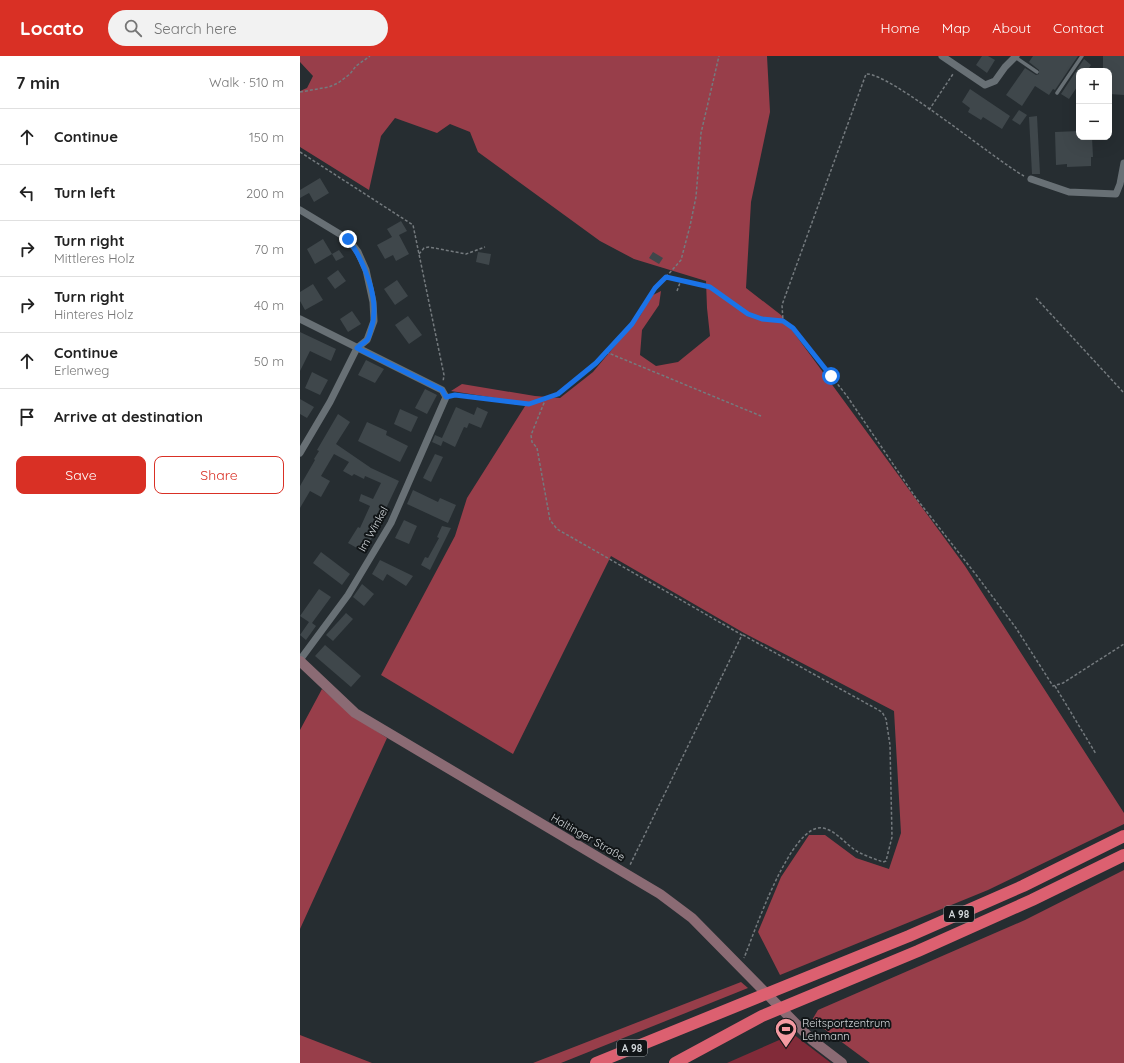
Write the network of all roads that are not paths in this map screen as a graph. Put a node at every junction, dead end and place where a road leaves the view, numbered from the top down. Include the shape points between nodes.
1 (942, 56) edge
2 (1082, 56) edge
3 (1016, 57) edge
4 (1037, 72) dead end
5 (1057, 94) dead end
6 (1124, 163) edge
7 (1031, 179) road end
8 (300, 210) edge
9 (300, 319) edge
10 (357, 348) junction
11 (300, 453) edge
12 (300, 661) edge
13 (1124, 836) edge
14 (1124, 855) edge
15 (596, 1063) edge
16 (675, 1063) edge
17 (842, 1063) edge

1 - 3 street via 985,85 995,81
2 - 5 lane
3 - 4 lane
6 - 7 street via 1116,194 1069,192
8 - 10 street via 348,239 358,252 366,270 374,321 368,340
9 - 10 street
10 - 11 street via 330,402
10 - 12 street, Im Winkel via 442,390 446,397 391,523 348,595
12 - 17 street, Haltinger Straße via 355,713 660,894 692,918 812,1040
13 - 15 highway, A 98 via 1023,886 909,936
14 - 16 highway, A 98 via 925,948 762,1016

